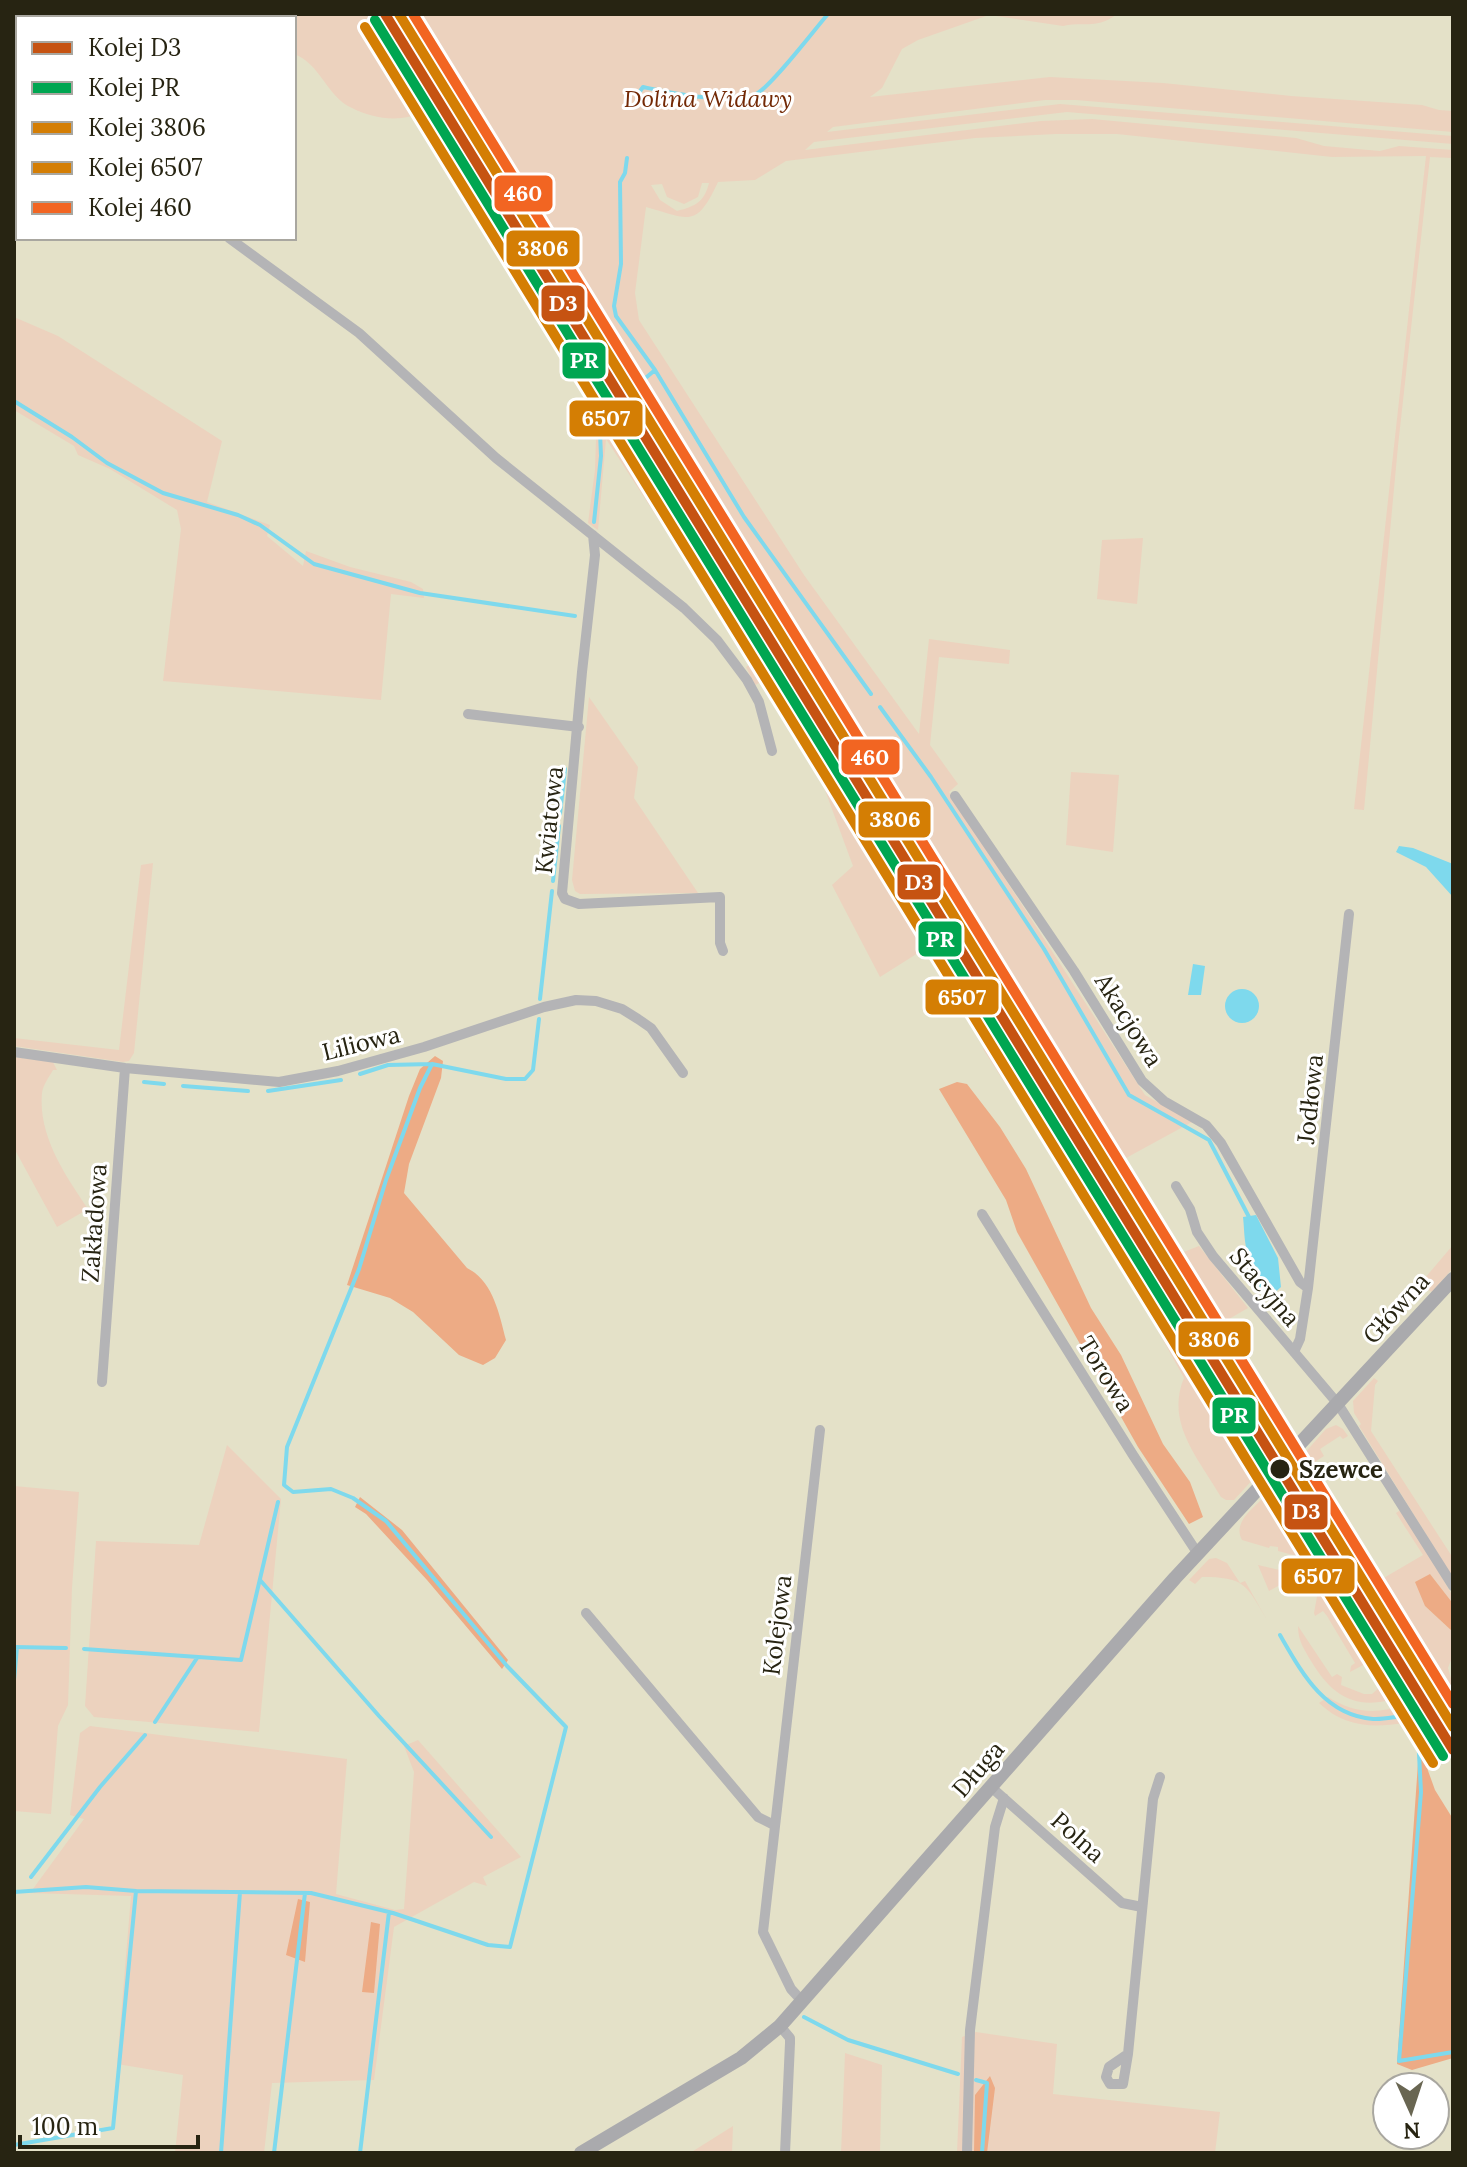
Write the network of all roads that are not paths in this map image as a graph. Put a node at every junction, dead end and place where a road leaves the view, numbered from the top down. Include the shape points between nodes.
1 (232, 240) edge
2 (593, 535) junction
3 (468, 714) dead end
4 (579, 727) junction
5 (772, 751) dead end
6 (955, 796) dead end
7 (1349, 914) dead end
8 (723, 951) dead end
9 (14, 1052) edge
10 (125, 1068) junction
11 (683, 1073) dead end
12 (1176, 1186) dead end
13 (982, 1214) dead end
14 (1453, 1279) edge
15 (1308, 1288) junction
16 (1294, 1352) junction
17 (1371, 1368) joint
18 (102, 1382) dead end
19 (1338, 1404) junction
20 (820, 1430) dead end
21 (1198, 1554) junction
22 (1453, 1586) edge
23 (586, 1613) dead end
24 (1160, 1777) dead end
25 (991, 1787) junction
26 (1004, 1798) junction
27 (774, 1825) junction
28 (1142, 1907) junction
29 (803, 2002) junction
30 (780, 2026) junction
31 (1128, 2054) dead end
32 (581, 2153) edge
33 (785, 2153) edge
34 (967, 2153) edge

1 - 2 street via 359,333 455,422
2 - 4 street, Kwiatowa
2 - 5 street via 684,608 732,657 759,702
3 - 4 street
4 - 8 street, Kwiatowa via 562,881 565,899 579,904 720,897
6 - 15 street, Akacjowa via 1142,1081 1164,1101 1206,1125 1221,1143
7 - 15 street, Jodłowa
9 - 10 street, Liliowa
10 - 11 street, Liliowa via 279,1082 338,1071 576,1000 596,1001 638,1019 651,1028
10 - 18 street, Zakładowa
12 - 16 street, Stacyjna via 1213,1256
13 - 21 street, Torowa
14 - 17 street, Główna
15 - 16 street, Jodłowa
16 - 19 street, Stacyjna
17 - 19 street, Długa
19 - 21 street, Długa
19 - 22 street, Stacyjna
20 - 27 street, Kolejowa
21 - 25 street, Długa
23 - 27 street via 758,1817
24 - 28 street
25 - 26 street, Polna
25 - 29 street, Długa
26 - 28 street, Polna via 1122,1903
26 - 34 street via 995,1827 970,2030
27 - 29 street, Kolejowa via 763,1932
28 - 31 street
29 - 30 street, Długa
30 - 32 street, Długa via 741,2058
30 - 33 street via 790,2038

